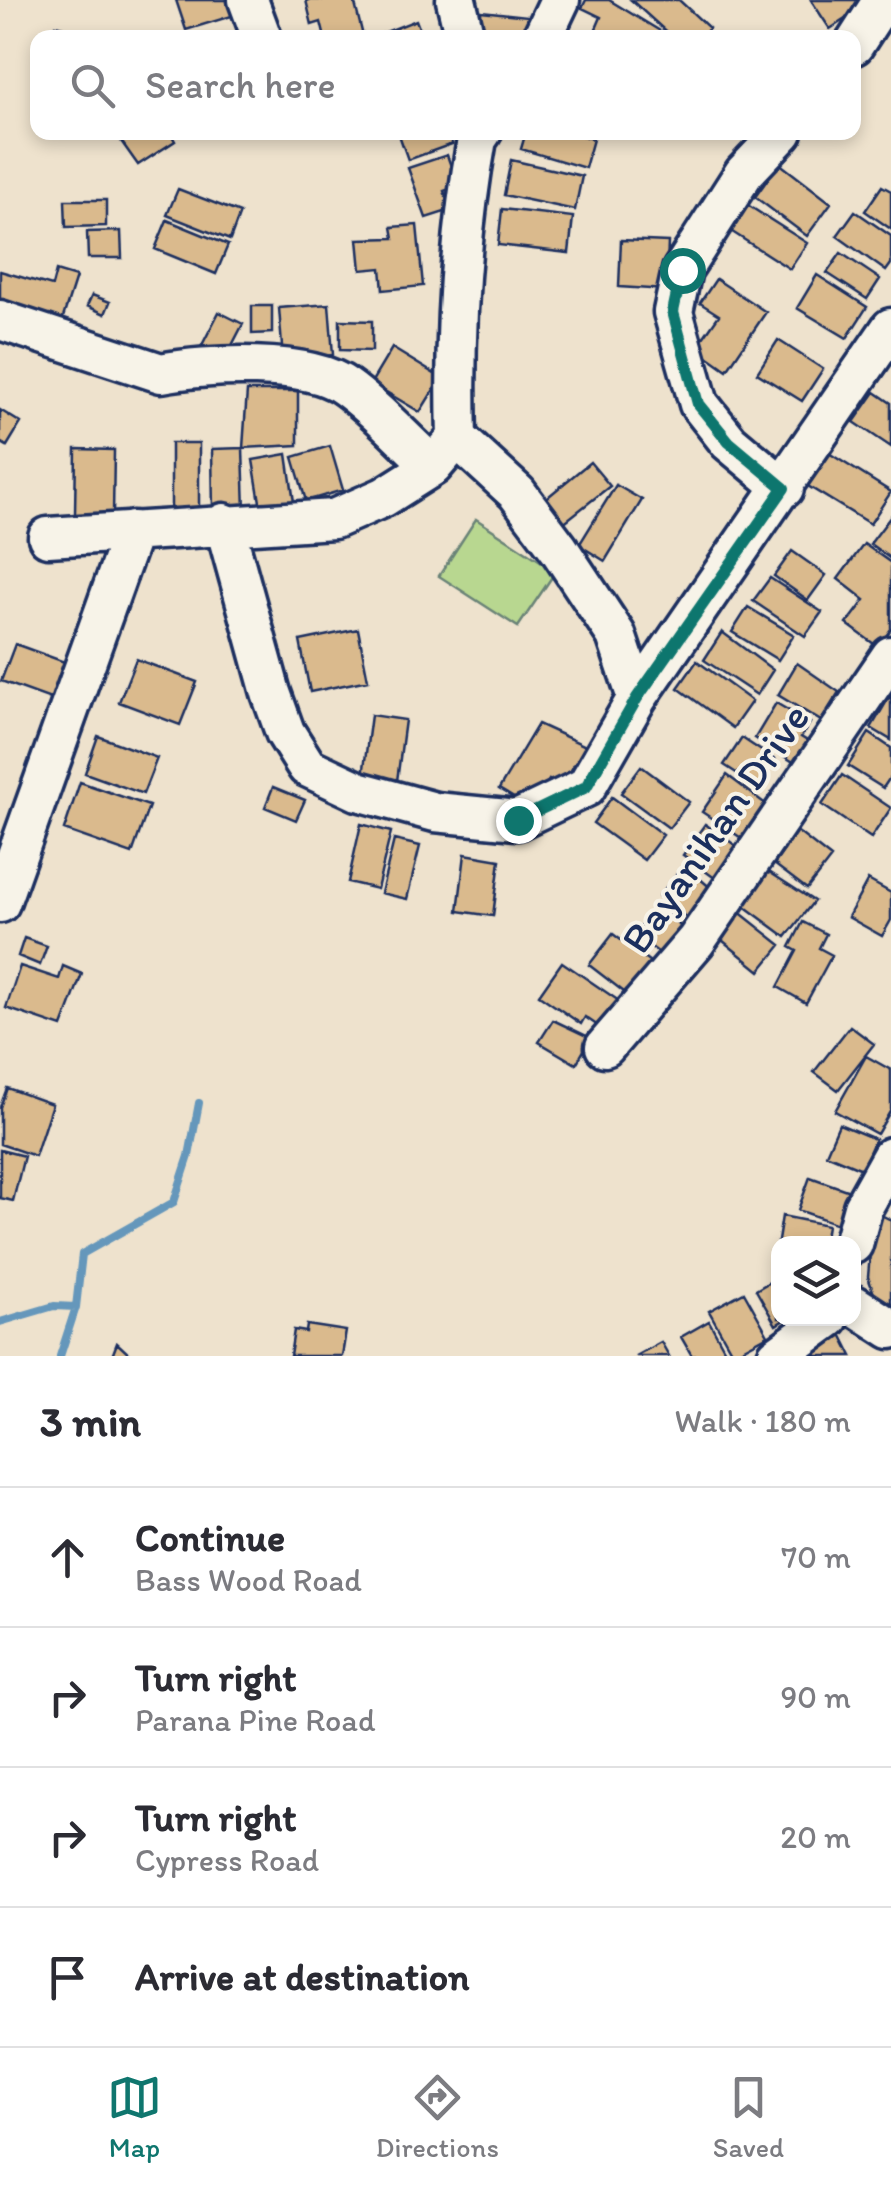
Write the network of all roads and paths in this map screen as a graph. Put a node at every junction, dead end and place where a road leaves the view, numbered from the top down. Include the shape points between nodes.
1 (248, 0) edge
2 (456, 0) edge
3 (560, 0) edge
4 (878, 3) edge
5 (259, 30) edge
6 (462, 30) edge
7 (546, 30) edge
8 (861, 33) edge
9 (477, 140) edge
10 (776, 140) edge
11 (0, 320) edge
12 (891, 328) edge
13 (445, 452) junction
14 (784, 488) junction
15 (224, 524) junction
16 (133, 531) junction
17 (48, 536) dead end
18 (891, 656) edge
19 (637, 698) junction
20 (0, 903) edge
21 (605, 1047) dead end
22 (891, 1157) edge
23 (855, 1236) edge
24 (861, 1310) edge
25 (817, 1326) edge
26 (891, 1329) edge
27 (777, 1356) edge

1 - 5 street
2 - 6 street
3 - 7 street
4 - 8 street
9 - 13 street
10 - 14 street via 744,174 682,270 673,312 698,404 729,442
11 - 13 street via 161,373 315,372
12 - 14 street
13 - 15 street via 384,498 334,519
13 - 19 street via 516,493 616,635
14 - 19 street
15 - 16 street
15 - 19 street via 285,732 307,767 358,792 435,812 518,820 586,787
16 - 17 street
16 - 20 street
18 - 21 street, Bayanihan Drive via 696,941
22 - 23 street
24 - 26 street
25 - 27 street

